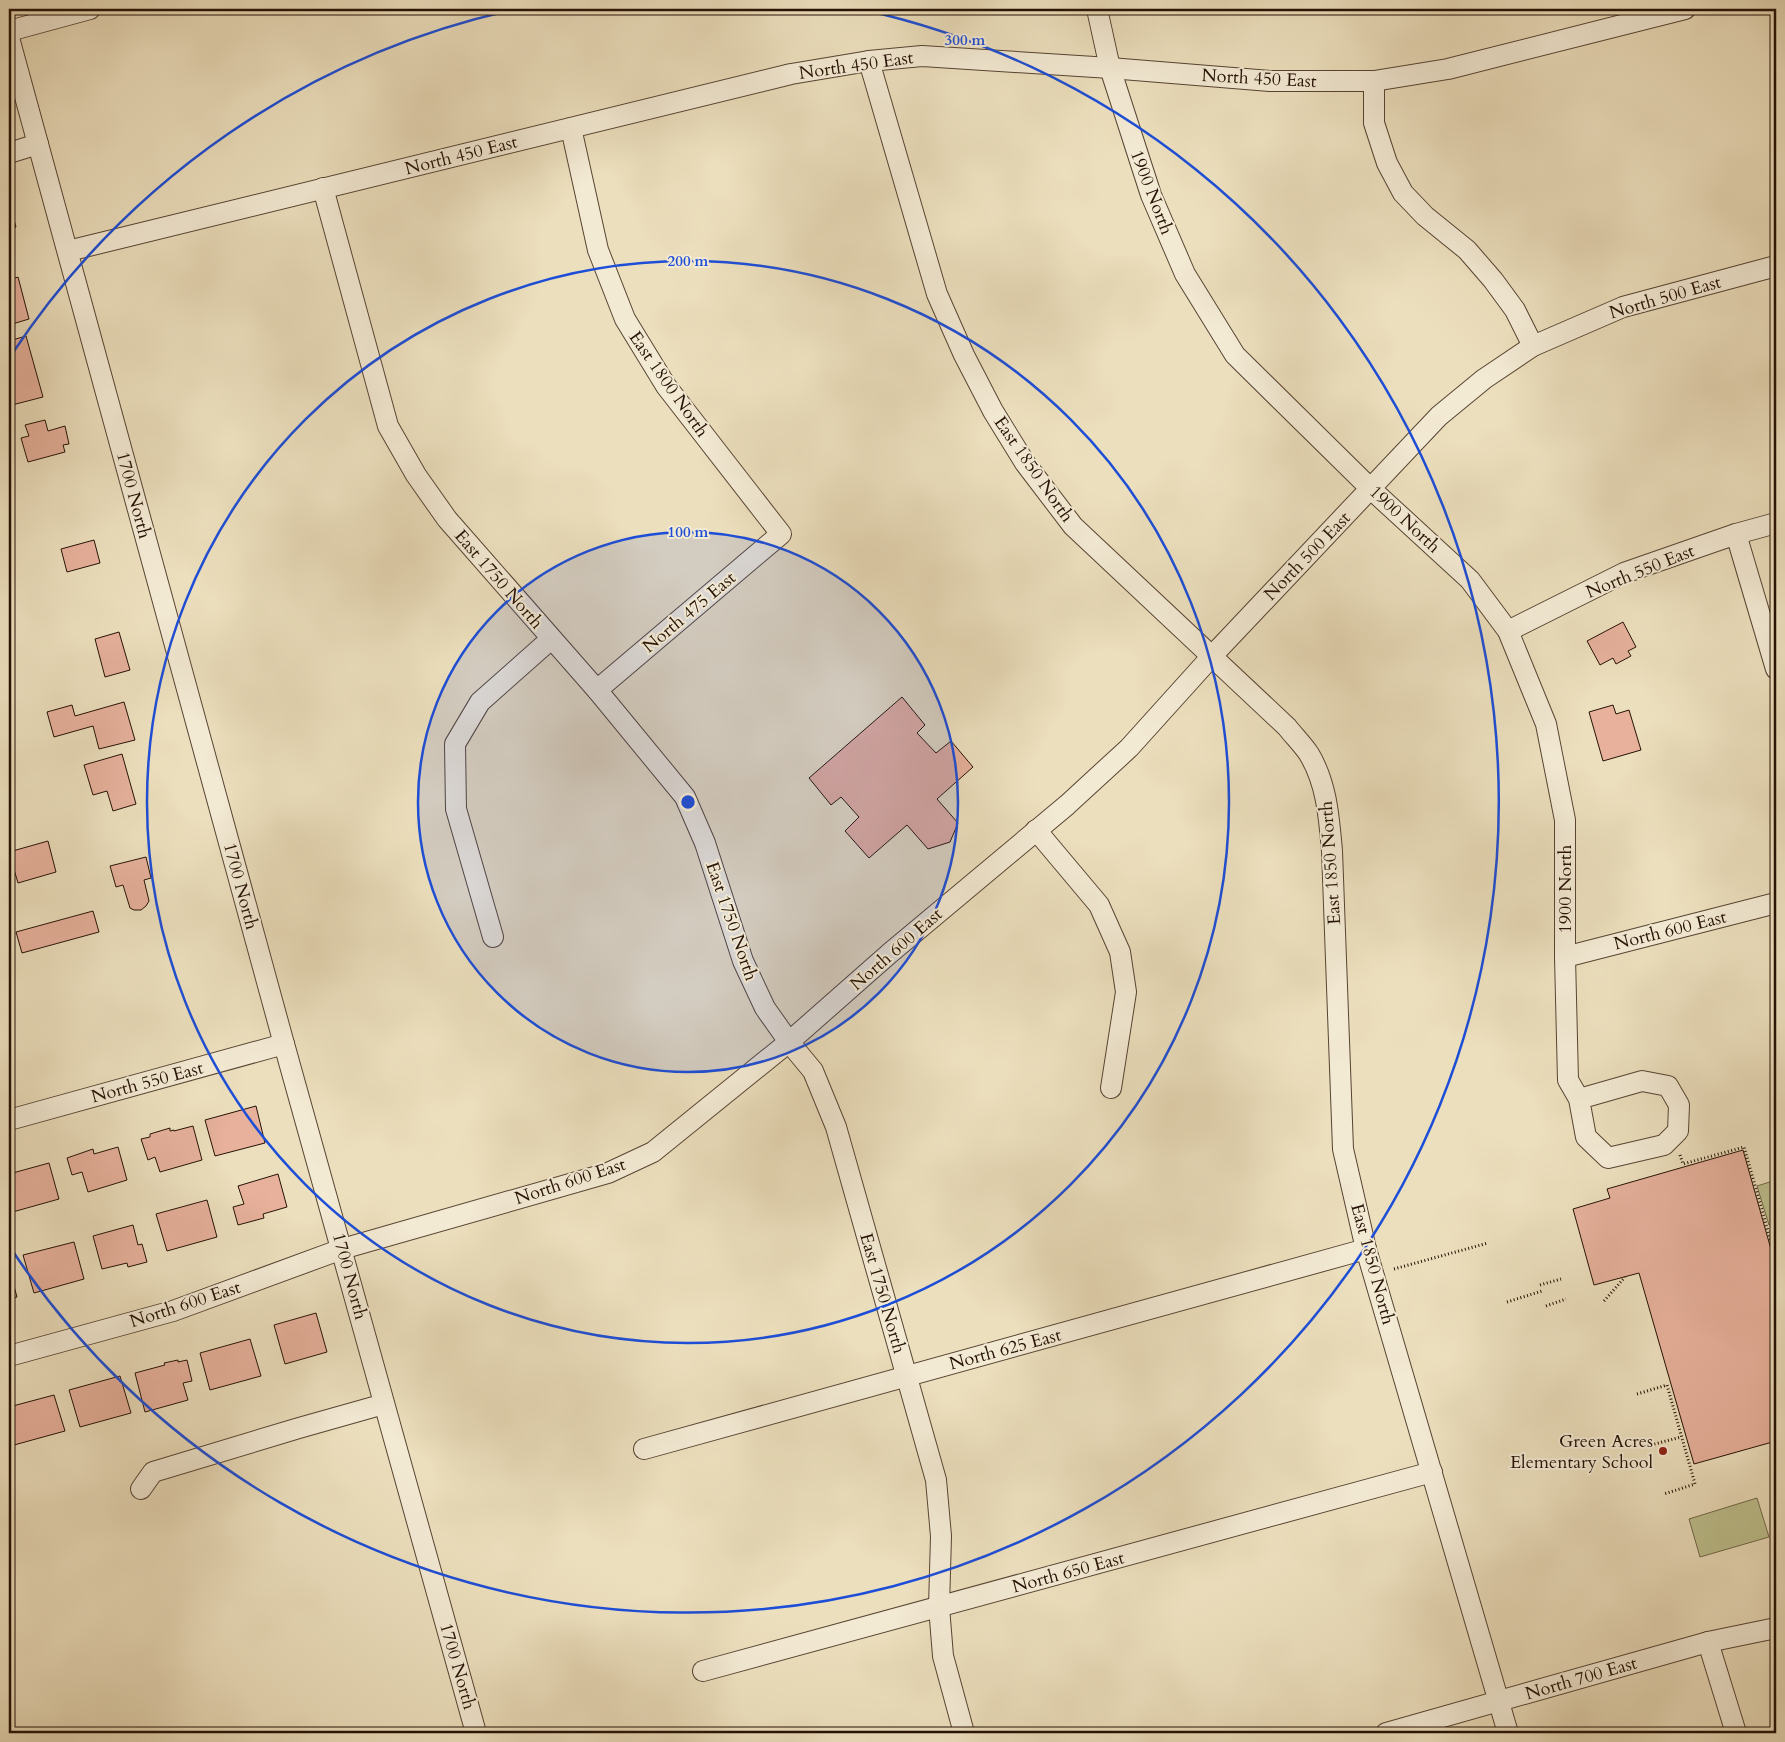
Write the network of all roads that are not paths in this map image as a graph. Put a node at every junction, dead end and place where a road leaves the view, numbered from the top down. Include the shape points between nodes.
1 (90, 9) edge
2 (1097, 9) edge
3 (1686, 9) edge
4 (9, 31) edge
5 (9, 38) edge
6 (869, 61) junction
7 (1110, 68) junction
8 (1374, 80) junction
9 (572, 128) junction
10 (38, 144) junction
11 (9, 152) edge
12 (323, 188) junction
13 (68, 251) junction
14 (1776, 266) edge
15 (1533, 346) junction
16 (1371, 489) junction
17 (1776, 523) edge
18 (781, 534) joint
19 (1736, 534) junction
20 (1508, 631) junction
21 (551, 639) junction
22 (1212, 656) junction
23 (1776, 669) edge
24 (597, 690) junction
25 (1036, 830) junction
26 (1776, 903) edge
27 (493, 937) dead end
28 (1565, 957) junction
29 (789, 1042) junction
30 (284, 1044) junction
31 (1111, 1088) dead end
32 (1579, 1099) junction
33 (9, 1120) edge
34 (342, 1249) junction
35 (1366, 1249) junction
36 (9, 1356) edge
37 (906, 1376) junction
38 (384, 1404) junction
39 (644, 1449) dead end
40 (1432, 1472) junction
41 (141, 1489) dead end
42 (939, 1607) junction
43 (1776, 1628) edge
44 (1708, 1642) junction
45 (703, 1671) dead end
46 (1498, 1702) junction
47 (476, 1733) edge
48 (964, 1733) edge
49 (1386, 1733) edge
50 (1508, 1733) edge
51 (1736, 1733) edge

1 - 4 street
2 - 7 street, 1900 North
3 - 8 street, North 450 East via 1448,69
5 - 10 street, 1700 North
6 - 7 street, North 450 East via 922,56
6 - 9 street, North 450 East via 791,74
6 - 22 street, East 1850 North via 938,294 993,411 1025,462 1073,526
7 - 8 street, North 450 East via 1270,81
7 - 16 street, 1900 North via 1151,195 1185,274 1235,355
8 - 15 street via 1374,123 1403,193 1466,250 1493,280 1515,310
9 - 12 street, North 450 East
9 - 18 street, East 1800 North via 598,250 625,319 666,386
10 - 11 street
10 - 13 street, 1700 North
12 - 13 street, North 450 East
12 - 21 street, East 1750 North via 388,426 416,475 447,519
13 - 30 street, 1700 North
14 - 15 street, North 500 East via 1622,307
15 - 16 street, North 500 East via 1484,379 1439,416
16 - 20 street, 1900 North via 1470,580
16 - 22 street, North 500 East
17 - 19 street, North 550 East
18 - 24 street, North 475 East
19 - 20 street, North 550 East via 1624,573
19 - 23 street
20 - 28 street, 1900 North via 1546,724 1565,820
21 - 24 street, East 1750 North
21 - 27 street via 480,702 455,744 456,809
22 - 25 street, North 500 East via 1129,748
22 - 35 street, East 1850 North via 1287,727 1308,754 1323,785 1332,851 1343,1149
24 - 29 street, East 1750 North via 685,797 705,843 743,961 765,1008
25 - 29 street, North 600 East
25 - 31 street via 1099,905 1120,952 1126,992
26 - 28 street, North 600 East
28 - 32 street, 1900 North via 1568,1080
29 - 34 street, North 600 East via 653,1152 608,1173
29 - 37 street, East 1750 North via 813,1071 836,1127
30 - 33 street, North 550 East
30 - 34 street, 1700 North
32 - 32 street via 1586,1138 1608,1158 1664,1145 1678,1131 1679,1105 1668,1086 1642,1081
34 - 36 street, North 600 East via 173,1311
34 - 38 street, 1700 North
35 - 37 street, North 625 East
35 - 40 street, East 1850 North
37 - 39 street, North 625 East
37 - 42 street, East 1750 North via 936,1480 942,1536
38 - 41 street via 153,1472
38 - 47 street, 1700 North
40 - 42 street, North 650 East
40 - 46 street, East 1850 North
42 - 45 street, North 650 East
42 - 48 street, East 1750 North via 943,1656
43 - 44 street, North 700 East
44 - 46 street, North 700 East
44 - 51 street
46 - 49 street, North 700 East
46 - 50 street, East 1850 North

